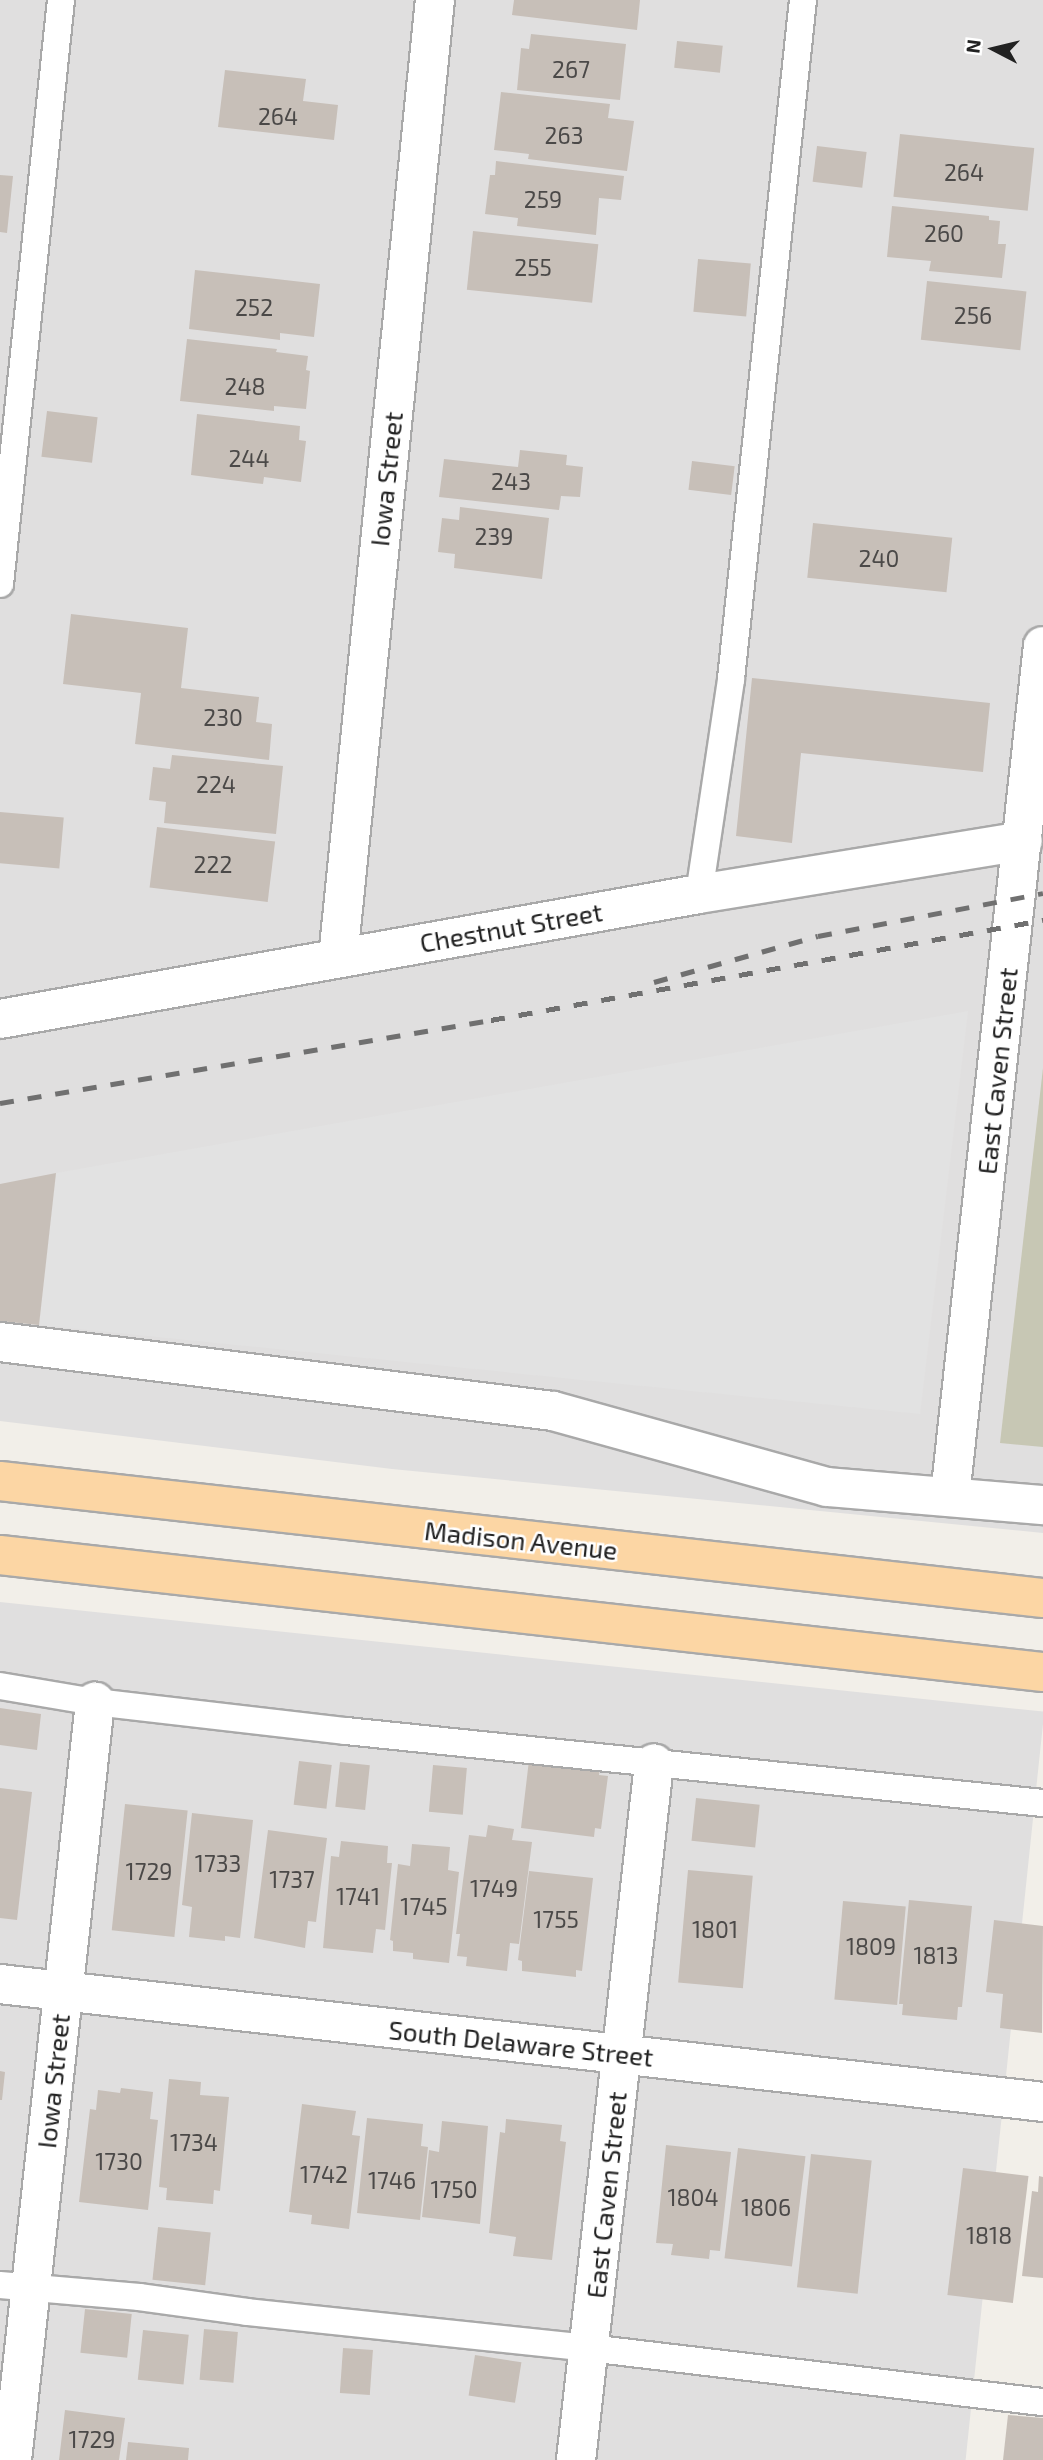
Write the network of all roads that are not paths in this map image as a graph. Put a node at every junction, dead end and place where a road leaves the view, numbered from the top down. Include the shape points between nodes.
1 (61, 0) edge
2 (435, 0) edge
3 (803, 0) edge
4 (0, 584) edge
5 (1043, 646) edge
6 (1033, 840) edge
7 (699, 894) junction
8 (338, 958) junction
9 (0, 1019) edge
10 (0, 1342) edge
11 (0, 1481) edge
12 (950, 1496) junction
13 (1043, 1505) edge
14 (0, 1555) edge
15 (1043, 1598) edge
16 (1043, 1672) edge
17 (0, 1686) edge
18 (95, 1702) junction
19 (654, 1763) junction
20 (1043, 1803) edge
21 (0, 1984) edge
22 (63, 1991) junction
23 (621, 2055) junction
24 (1043, 2102) edge
25 (15, 2286) edge
26 (589, 2348) junction
27 (1043, 2402) edge
28 (12, 2460) edge
29 (576, 2460) edge

1 - 4 lane
2 - 8 street, Iowa Street
3 - 7 lane via 731,679
5 - 6 street, East Caven Street
6 - 7 street, Chestnut Street
6 - 12 street, East Caven Street
7 - 8 street, Chestnut Street
8 - 9 street, Chestnut Street
10 - 12 street via 553,1410 827,1488
11 - 15 main road, Madison Avenue
12 - 13 street
14 - 16 main road
17 - 18 lane
18 - 19 lane
18 - 22 street, Iowa Street
19 - 20 lane
19 - 23 street, East Caven Street
21 - 22 street, South Delaware Street
22 - 23 street, South Delaware Street
22 - 25 street, Iowa Street
23 - 24 street, South Delaware Street
23 - 26 street, East Caven Street
25 - 26 lane
25 - 28 street, Iowa Street
26 - 27 lane
26 - 29 street, East Caven Street

